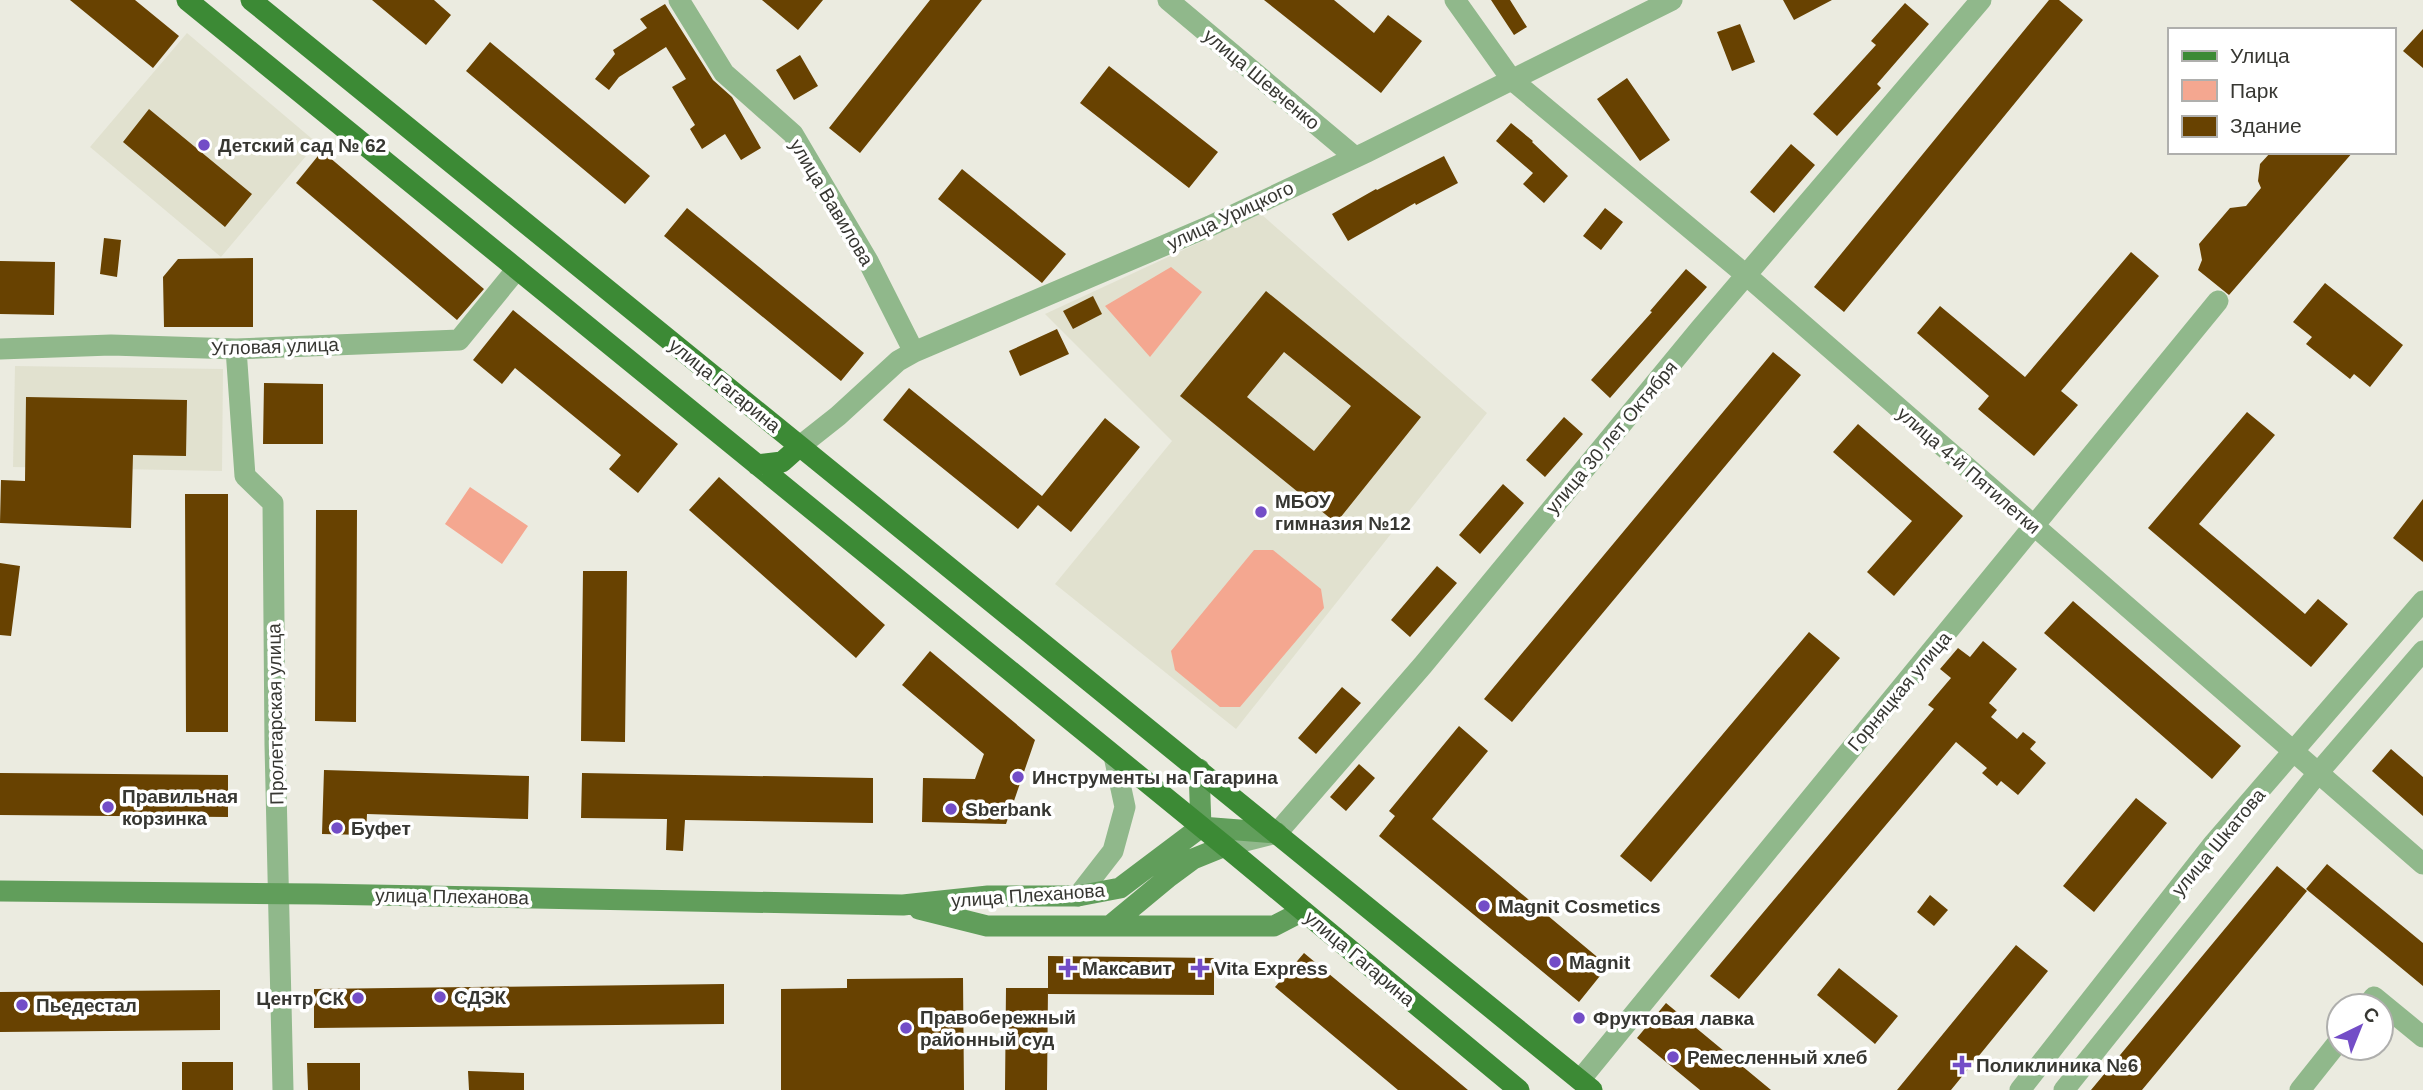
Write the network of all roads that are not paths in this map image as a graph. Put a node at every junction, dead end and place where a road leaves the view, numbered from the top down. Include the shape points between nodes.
1 (187, 0) edge
2 (251, 0) edge
3 (680, 0) edge
4 (1168, 0) edge
5 (1455, 0) edge
6 (1672, 0) edge
7 (1981, 0) edge
8 (1512, 80) junction
9 (1355, 157) junction
10 (517, 269) junction
11 (1746, 275) junction
12 (2218, 301) dead end
13 (0, 349) edge
14 (236, 349) junction
15 (914, 352) junction
16 (800, 446) junction
17 (757, 465) junction
18 (2034, 527) junction
19 (2423, 601) edge
20 (2423, 650) edge
21 (2294, 753) junction
22 (1114, 756) junction
23 (1199, 769) junction
24 (2318, 773) junction
25 (1201, 827) junction
26 (1277, 833) junction
27 (1225, 846) junction
28 (2423, 864) edge
29 (1170, 876) junction
30 (0, 891) edge
31 (280, 894) junction
32 (1078, 895) junction
33 (903, 905) junction
34 (1303, 911) junction
35 (1112, 925) junction
36 (2395, 1014) edge
37 (2423, 1037) edge
38 (2325, 1059) edge
39 (1586, 1085) edge
40 (284, 1090) edge
41 (1519, 1090) edge
42 (2020, 1090) edge
43 (2064, 1090) edge
44 (2301, 1090) edge

1 - 10 main road, улица Гагарина
2 - 16 main road, улица Гагарина
3 - 15 street, улица Вавилова via 724,73 793,134 868,261
4 - 9 street, улица Шевченко
5 - 8 street, улица 4-й Пятилетки
6 - 8 street, улица Урицкого
7 - 11 street, улица 30 лет Октября
8 - 9 street, улица Урицкого
8 - 11 street, улица 4-й Пятилетки
9 - 15 street, улица Урицкого via 1210,226
10 - 14 street, Угловая улица via 460,340
10 - 17 main road, улица Гагарина
11 - 18 street, улица 4-й Пятилетки
11 - 26 street, улица 30 лет Октября
12 - 18 street, Горняцкая улица
13 - 14 street, Угловая улица via 111,345
14 - 31 street, Пролетарская улица via 245,476 273,503
15 - 16 street, улица Урицкого
16 - 17 main road via 782,462
16 - 23 main road, улица Гагарина
17 - 22 main road, улица Гагарина
18 - 21 street, улица 4-й Пятилетки
18 - 39 street, Горняцкая улица
19 - 21 street, улица Шкатова
20 - 24 street, улица Шкатова
21 - 24 street, улица 4-й Пятилетки
21 - 42 street, улица Шкатова via 2214,843
22 - 25 main road, улица Гагарина
22 - 32 street via 1125,807 1113,850
23 - 25 main road
23 - 26 main road, улица Гагарина
24 - 28 street, улица 4-й Пятилетки
24 - 43 street, улица Шкатова
25 - 26 main road
25 - 27 main road, улица Гагарина
25 - 29 main road, улица Плеханова
25 - 32 main road, улица Плеханова via 1120,888
26 - 27 street
26 - 39 main road, улица Гагарина
27 - 29 main road, улица Плеханова via 1193,859
27 - 34 main road, улица Гагарина
29 - 35 main road, улица Плеханова
30 - 31 main road, улица Плеханова
31 - 33 main road, улица Плеханова
31 - 40 street, Пролетарская улица
32 - 33 main road, улица Плеханова via 988,896
33 - 35 main road, улица Плеханова via 987,926
34 - 35 main road, улица Плеханова via 1273,926
34 - 41 main road, улица Гагарина
36 - 37 street
38 - 44 street

